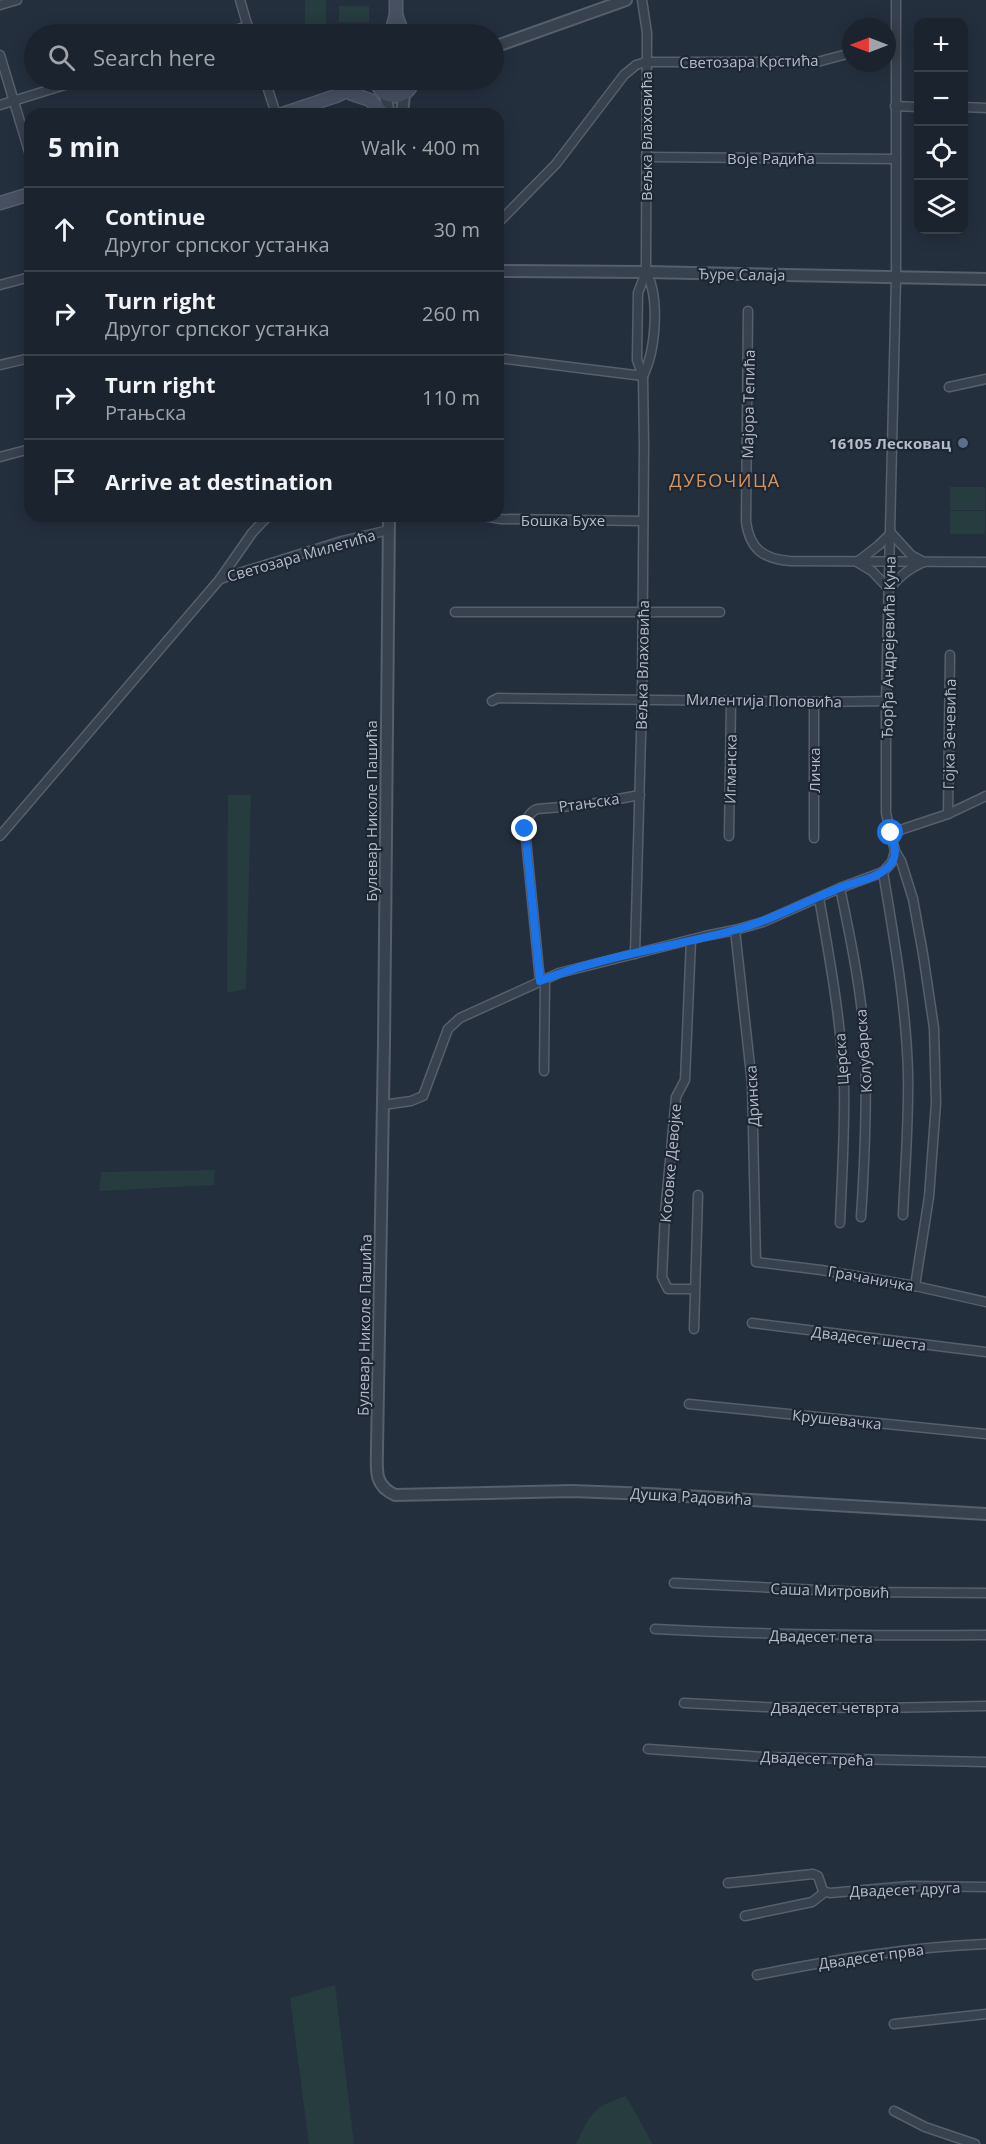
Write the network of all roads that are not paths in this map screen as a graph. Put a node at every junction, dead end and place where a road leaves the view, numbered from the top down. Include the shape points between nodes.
1 (16, 0) edge
2 (240, 0) edge
3 (396, 0) edge
4 (626, 0) edge
5 (642, 0) edge
6 (896, 0) edge
7 (0, 5) edge
8 (894, 18) edge
9 (247, 24) edge
10 (398, 24) edge
11 (504, 43) edge
12 (0, 55) edge
13 (842, 55) edge
14 (646, 62) junction
15 (893, 72) edge
16 (49, 90) edge
17 (268, 90) edge
18 (348, 90) edge
19 (368, 90) edge
20 (381, 90) edge
21 (384, 90) edge
22 (407, 90) edge
23 (352, 94) junction
24 (404, 94) junction
25 (336, 96) junction
26 (14, 101) junction
27 (0, 105) edge
28 (895, 106) junction
29 (914, 107) edge
30 (968, 107) edge
31 (274, 108) edge
32 (300, 108) edge
33 (378, 108) edge
34 (387, 108) edge
35 (403, 108) edge
36 (986, 108) edge
37 (24, 135) edge
38 (646, 157) junction
39 (896, 159) junction
40 (24, 196) edge
41 (0, 203) edge
42 (504, 217) edge
43 (504, 271) edge
44 (646, 272) junction
45 (896, 278) junction
46 (24, 279) edge
47 (986, 279) edge
48 (0, 285) edge
49 (748, 311) dead end
50 (504, 359) edge
51 (24, 360) edge
52 (0, 366) edge
53 (643, 376) junction
54 (986, 379) edge
55 (949, 387) dead end
56 (24, 451) edge
57 (0, 458) edge
58 (504, 519) edge
59 (643, 521) junction
60 (262, 522) edge
61 (389, 522) edge
62 (389, 530) junction
63 (891, 533) junction
64 (857, 562) junction
65 (890, 562) junction
66 (924, 562) junction
67 (986, 562) edge
68 (220, 579) junction
69 (890, 590) junction
70 (455, 612) dead end
71 (642, 612) junction
72 (720, 612) dead end
73 (950, 655) dead end
74 (642, 699) junction
75 (492, 700) dead end
76 (731, 701) junction
77 (886, 701) junction
78 (814, 702) junction
79 (640, 795) junction
80 (986, 796) edge
81 (948, 814) junction
82 (891, 833) junction
83 (0, 836) edge
84 (729, 836) dead end
85 (814, 838) dead end
86 (895, 851) junction
87 (883, 872) junction
88 (840, 888) junction
89 (819, 898) junction
90 (735, 930) junction
91 (691, 940) junction
92 (635, 954) junction
93 (542, 980) junction
94 (544, 1071) dead end
95 (383, 1105) junction
96 (698, 1195) dead end
97 (903, 1215) dead end
98 (861, 1217) dead end
99 (840, 1223) dead end
100 (756, 1262) joint
101 (915, 1286) junction
102 (694, 1289) junction
103 (986, 1302) edge
104 (752, 1323) dead end
105 (694, 1329) dead end
106 (986, 1352) edge
107 (688, 1404) dead end
108 (986, 1434) edge
109 (395, 1495) joint
110 (986, 1514) edge
111 (674, 1583) dead end
112 (986, 1593) edge
113 (655, 1629) dead end
114 (986, 1635) edge
115 (684, 1703) dead end
116 (986, 1706) edge
117 (648, 1749) dead end
118 (986, 1762) edge
119 (728, 1883) dead end
120 (986, 1887) edge
121 (825, 1892) junction
122 (745, 1916) dead end
123 (986, 1944) edge
124 (757, 1975) dead end
125 (986, 2014) edge
126 (894, 2024) dead end
127 (894, 2111) dead end
128 (975, 2144) edge

1 - 7 street
2 - 9 street
3 - 10 main road
4 - 11 street
5 - 14 street, Вељка Влаховића
6 - 8 street, Ђорђа Андрејевића Куна
12 - 26 street
13 - 14 street, Светозара Крстића via 817,62
14 - 38 street, Вељка Влаховића
14 - 42 street via 624,75 556,164
15 - 28 street, Ђорђа Андрејевића Куна
16 - 26 street
17 - 31 street
18 - 25 main road
19 - 23 main road
20 - 34 street
21 - 24 main road via 393,97
22 - 24 main road
23 - 25 main road
23 - 33 main road via 370,100
24 - 35 street
25 - 32 main road
26 - 27 street
26 - 37 street
28 - 29 street
28 - 39 street, Ђорђа Андрејевића Куна
30 - 36 street
38 - 39 street, Воје Радића
38 - 44 street, Вељка Влаховића
39 - 45 street, Ђорђа Андрејевића Куна
40 - 41 main road
43 - 44 street, Ђуре Салаја
44 - 45 street, Ђуре Салаја
44 - 53 street, Вељка Влаховића via 638,293 637,360
44 - 53 street, Вељка Влаховића via 654,293 653,339
45 - 47 street, Ђуре Салаја
45 - 63 street, Ђорђа Андрејевића Куна
46 - 48 street
49 - 64 street, Мајора Тепића via 746,522 750,540 762,554 777,560
50 - 53 street
51 - 52 street
53 - 59 street, Вељка Влаховића
54 - 55 street
56 - 57 street
58 - 59 street, Бошка Бухе
59 - 71 street, Вељка Влаховића
60 - 68 street, Светозара Милетића
61 - 62 street, Булевар Николе Пашића
62 - 68 street, Светозара Милетића
62 - 95 street, Булевар Николе Пашића
63 - 64 street
63 - 65 street, Ђорђа Андрејевића Куна
63 - 66 street via 899,545
64 - 65 street, Мајора Тепића
64 - 69 street
65 - 66 street, Мајора Тепића
65 - 69 street, Ђорђа Андрејевића Куна
66 - 67 street, Мајора Тепића
66 - 69 street via 899,576
68 - 83 street
69 - 77 street, Ђорђа Андрејевића Куна
70 - 71 street
71 - 72 street
71 - 74 street, Вељка Влаховића
73 - 81 street, Гојка Зечевића
74 - 75 street, Милентија Поповића
74 - 76 street, Милентија Поповића
74 - 79 street, Вељка Влаховића
76 - 78 street, Милентија Поповића
76 - 84 street, Игманска
77 - 78 street, Милентија Поповића
77 - 82 street, Ђорђа Андрејевића Куна via 886,813
78 - 85 street, Личка
79 - 92 street, Вељка Влаховића
79 - 93 street, Ртањска via 537,809 526,820
80 - 81 street
81 - 82 street
82 - 86 street, Ђорђа Андрејевића Куна
86 - 87 street
86 - 101 street, Ђорђа Андрејевића Куна via 913,898 934,1028 933,1152
87 - 88 street
87 - 97 street via 906,1040 908,1109
88 - 89 street
88 - 98 street, Колубарска via 864,1031
89 - 90 street
89 - 99 street, Церска via 835,990 844,1086
90 - 91 street
90 - 100 street, Дринска via 752,1083
91 - 92 street
91 - 102 street, Косовке Девојке via 686,1071 676,1097 662,1277 668,1289
92 - 93 street
93 - 94 street, Ртањска
93 - 95 street via 455,1021 442,1043 423,1096
95 - 109 street, Булевар Николе Пашића via 377,1474 380,1484
96 - 102 street, Косовке Девојке
100 - 101 street, Грачаничка
101 - 103 street, Грачаничка
102 - 105 street, Косовке Девојке
104 - 106 street, Двадесет шеста
107 - 108 street, Крушевачка
109 - 110 street, Душка Радовића via 594,1492
111 - 112 street, Саша Митровић via 861,1592
113 - 114 street, Двадесет пета via 880,1637
115 - 116 street, Двадесет четврта via 765,1707
117 - 118 street, Двадесет трећа via 775,1757
119 - 121 street via 813,1874 818,1876
120 - 121 street, Двадесет друга via 918,1885
121 - 122 street, Двадесет друга via 812,1902
123 - 124 street, Двадесет прва via 870,1954
125 - 126 street
127 - 128 street via 925,2127

